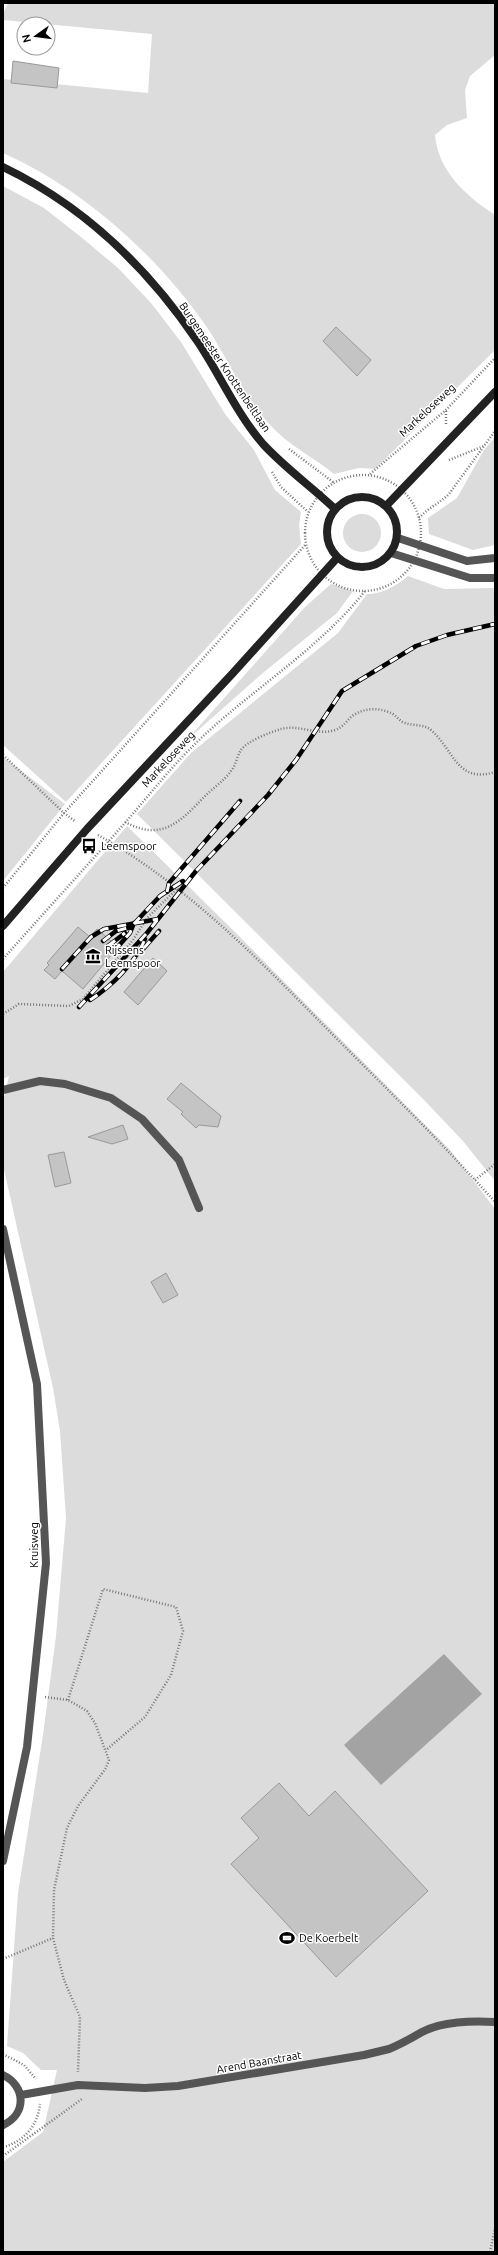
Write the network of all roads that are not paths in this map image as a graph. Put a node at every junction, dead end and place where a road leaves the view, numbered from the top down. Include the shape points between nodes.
1 (3, 167) edge
2 (495, 392) edge
3 (386, 506) junction
4 (335, 508) junction
5 (398, 538) junction
6 (391, 553) junction
7 (337, 558) junction
8 (495, 558) edge
9 (495, 578) edge
10 (3, 926) edge
11 (3, 1090) edge
12 (199, 1208) dead end
13 (3, 1229) edge
14 (6, 1258) edge
15 (3, 1861) edge
16 (495, 2022) edge
17 (3, 2075) edge
18 (21, 2095) junction
19 (3, 2125) edge

1 - 4 main road, Burgemeester Knottenbeltlaan via 68,205 103,231 136,262 182,319 263,444
2 - 3 main road
3 - 4 main road via 379,500 360,496 351,498
3 - 5 main road via 394,516
4 - 7 main road via 326,528 327,539
5 - 6 main road
5 - 8 street via 467,561
6 - 7 main road via 380,563 369,567 347,564
6 - 9 street via 470,578
7 - 10 main road, Markeloseweg via 87,829
11 - 12 street via 40,1081 66,1084 111,1098 142,1119 179,1160
13 - 14 street, Kruisweg
14 - 15 street, Kruisweg via 37,1384 46,1563 27,1747
16 - 18 street, Arend Baanstraat via 460,2022 436,2027 422,2032 408,2042 370,2053 210,2082 145,2088 78,2085
17 - 18 street via 15,2083
18 - 19 street via 17,2115

